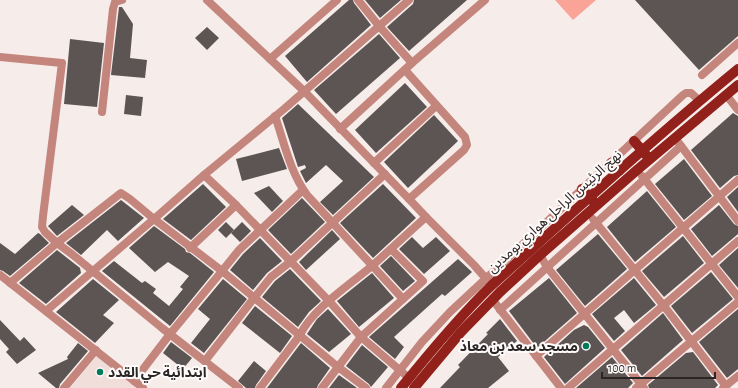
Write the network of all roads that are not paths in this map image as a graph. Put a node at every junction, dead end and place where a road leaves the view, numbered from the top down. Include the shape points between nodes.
1 (122, 0) edge
2 (207, 0) edge
3 (337, 0) edge
4 (358, 0) edge
5 (409, 0) edge
6 (482, 1) edge
7 (380, 26) junction
8 (738, 43) edge
9 (0, 57) edge
10 (270, 59) junction
11 (412, 63) junction
12 (738, 69) edge
13 (405, 70) junction
14 (702, 75) dead end
15 (738, 85) edge
16 (304, 91) junction
17 (727, 96) junction
18 (700, 101) junction
19 (436, 106) junction
20 (738, 110) edge
21 (102, 112) dead end
22 (275, 116) junction
23 (340, 129) junction
24 (634, 141) junction
25 (678, 142) junction
26 (643, 151) junction
27 (649, 159) junction
28 (374, 163) junction
29 (611, 163) junction
30 (636, 170) junction
31 (620, 171) junction
32 (385, 174) junction
33 (204, 175) junction
34 (644, 179) junction
35 (738, 180) edge
36 (582, 189) junction
37 (303, 190) junction
38 (720, 196) junction
39 (409, 199) junction
40 (593, 201) junction
41 (236, 205) junction
42 (588, 213) junction
43 (426, 217) junction
44 (154, 219) junction
45 (738, 220) edge
46 (332, 222) junction
47 (596, 222) junction
48 (683, 229) junction
49 (259, 230) junction
50 (738, 241) edge
51 (57, 244) junction
52 (190, 248) junction
53 (391, 249) junction
54 (540, 255) junction
55 (290, 262) junction
56 (711, 264) junction
57 (372, 265) junction
58 (547, 267) junction
59 (634, 270) junction
60 (222, 271) junction
61 (93, 272) junction
62 (0, 275) edge
63 (10, 283) junction
64 (492, 289) junction
65 (738, 297) edge
66 (254, 298) junction
67 (403, 299) junction
68 (329, 301) junction
69 (738, 302) edge
70 (664, 306) junction
71 (500, 310) junction
72 (46, 311) junction
73 (585, 314) junction
74 (170, 334) junction
75 (300, 335) junction
76 (361, 336) junction
77 (691, 341) junction
78 (614, 349) junction
79 (96, 350) junction
80 (536, 356) junction
81 (205, 361) junction
82 (338, 367) junction
83 (400, 370) junction
84 (738, 376) edge
85 (134, 381) junction
86 (416, 384) edge
87 (641, 387) edge
88 (724, 387) edge
89 (64, 388) edge
90 (143, 388) edge
91 (239, 388) edge
92 (260, 388) edge
93 (322, 388) edge
94 (366, 388) edge
95 (386, 388) edge
96 (401, 388) edge
97 (561, 388) edge
98 (568, 388) edge

1 - 21 street via 115,2 112,9
2 - 10 street
3 - 10 street
4 - 7 street
5 - 7 street
6 - 11 street
7 - 11 street
7 - 16 street
8 - 14 street
9 - 51 street via 62,63 42,227
10 - 16 street
11 - 13 street
12 - 18 main road, نهج الرئيس الراحل هواري بومدين
13 - 19 street
13 - 23 street
15 - 17 main road, نهج الرئيس الراحل هواري بومدين
16 - 22 street
16 - 23 street
17 - 20 street
17 - 25 main road, نهج الرئيس الراحل هواري بومدين
18 - 24 street via 691,93 686,93
18 - 26 main road, نهج الرئيس الراحل هواري بومدين
19 - 28 street
19 - 39 street via 465,137 467,145
22 - 33 street
22 - 37 street via 292,169
23 - 28 street
24 - 26 main road
24 - 29 street
25 - 27 main road, نهج الرئيس الراحل هواري بومدين
25 - 34 street
25 - 38 street
26 - 27 main road
26 - 31 main road, نهج الرئيس الراحل هواري بومدين
27 - 30 main road, نهج الرئيس الراحل هواري بومدين
28 - 32 street
29 - 31 main road
29 - 36 street
30 - 34 street
30 - 40 main road, نهج الرئيس الراحل هواري بومدين
31 - 40 main road, نهج الرئيس الراحل هواري بومدين
32 - 39 street
32 - 46 street
33 - 41 street
33 - 44 street
34 - 47 street
34 - 48 street
35 - 38 street
36 - 40 main road
36 - 64 street
37 - 46 street
37 - 49 street
38 - 45 street
38 - 48 street
39 - 43 street
40 - 42 main road, نهج الرئيس الراحل هواري بومدين
40 - 64 main road, نهج الرئيس الراحل هواري بومدين
41 - 49 street
41 - 52 street
42 - 47 street
42 - 54 main road, نهج الرئيس الراحل هواري بومدين
43 - 53 street
43 - 64 street via 474,265
44 - 51 street via 121,193
44 - 52 street
44 - 61 street
46 - 55 street
46 - 57 street
47 - 58 street
47 - 59 street
48 - 56 street
48 - 59 street
49 - 55 street
49 - 60 street via 238,250
50 - 56 street
51 - 61 street
51 - 63 street
52 - 60 street
53 - 57 street
53 - 67 street via 424,281
54 - 58 street
54 - 64 main road, نهج الرئيس الراحل هواري بومدين
55 - 66 street via 272,277
55 - 68 street
56 - 65 street
56 - 70 street
57 - 67 street
57 - 68 street
58 - 71 street
58 - 73 street
59 - 70 street
59 - 73 street
60 - 66 street
60 - 74 street
61 - 72 street
61 - 74 street
62 - 63 street
63 - 72 street
64 - 71 street
64 - 83 street via 450,312
64 - 86 main road, نهج الرئيس الراحل هواري بومدين via 461,332
66 - 75 street
66 - 81 street
67 - 76 street
68 - 75 street via 304,327
68 - 76 street
69 - 77 street
70 - 77 street
70 - 78 street
71 - 80 street
72 - 79 street
73 - 78 street
73 - 80 street
74 - 81 street
74 - 85 street
75 - 82 street
75 - 92 street
76 - 82 street
76 - 83 street
77 - 87 street
77 - 88 street
78 - 87 street
78 - 98 street
79 - 85 street
79 - 89 street
80 - 97 street
81 - 91 street
82 - 93 street
82 - 94 street
83 - 86 street
83 - 95 street
84 - 88 street
85 - 90 street
86 - 96 main road, نهج الرئيس الراحل هواري بومدين

